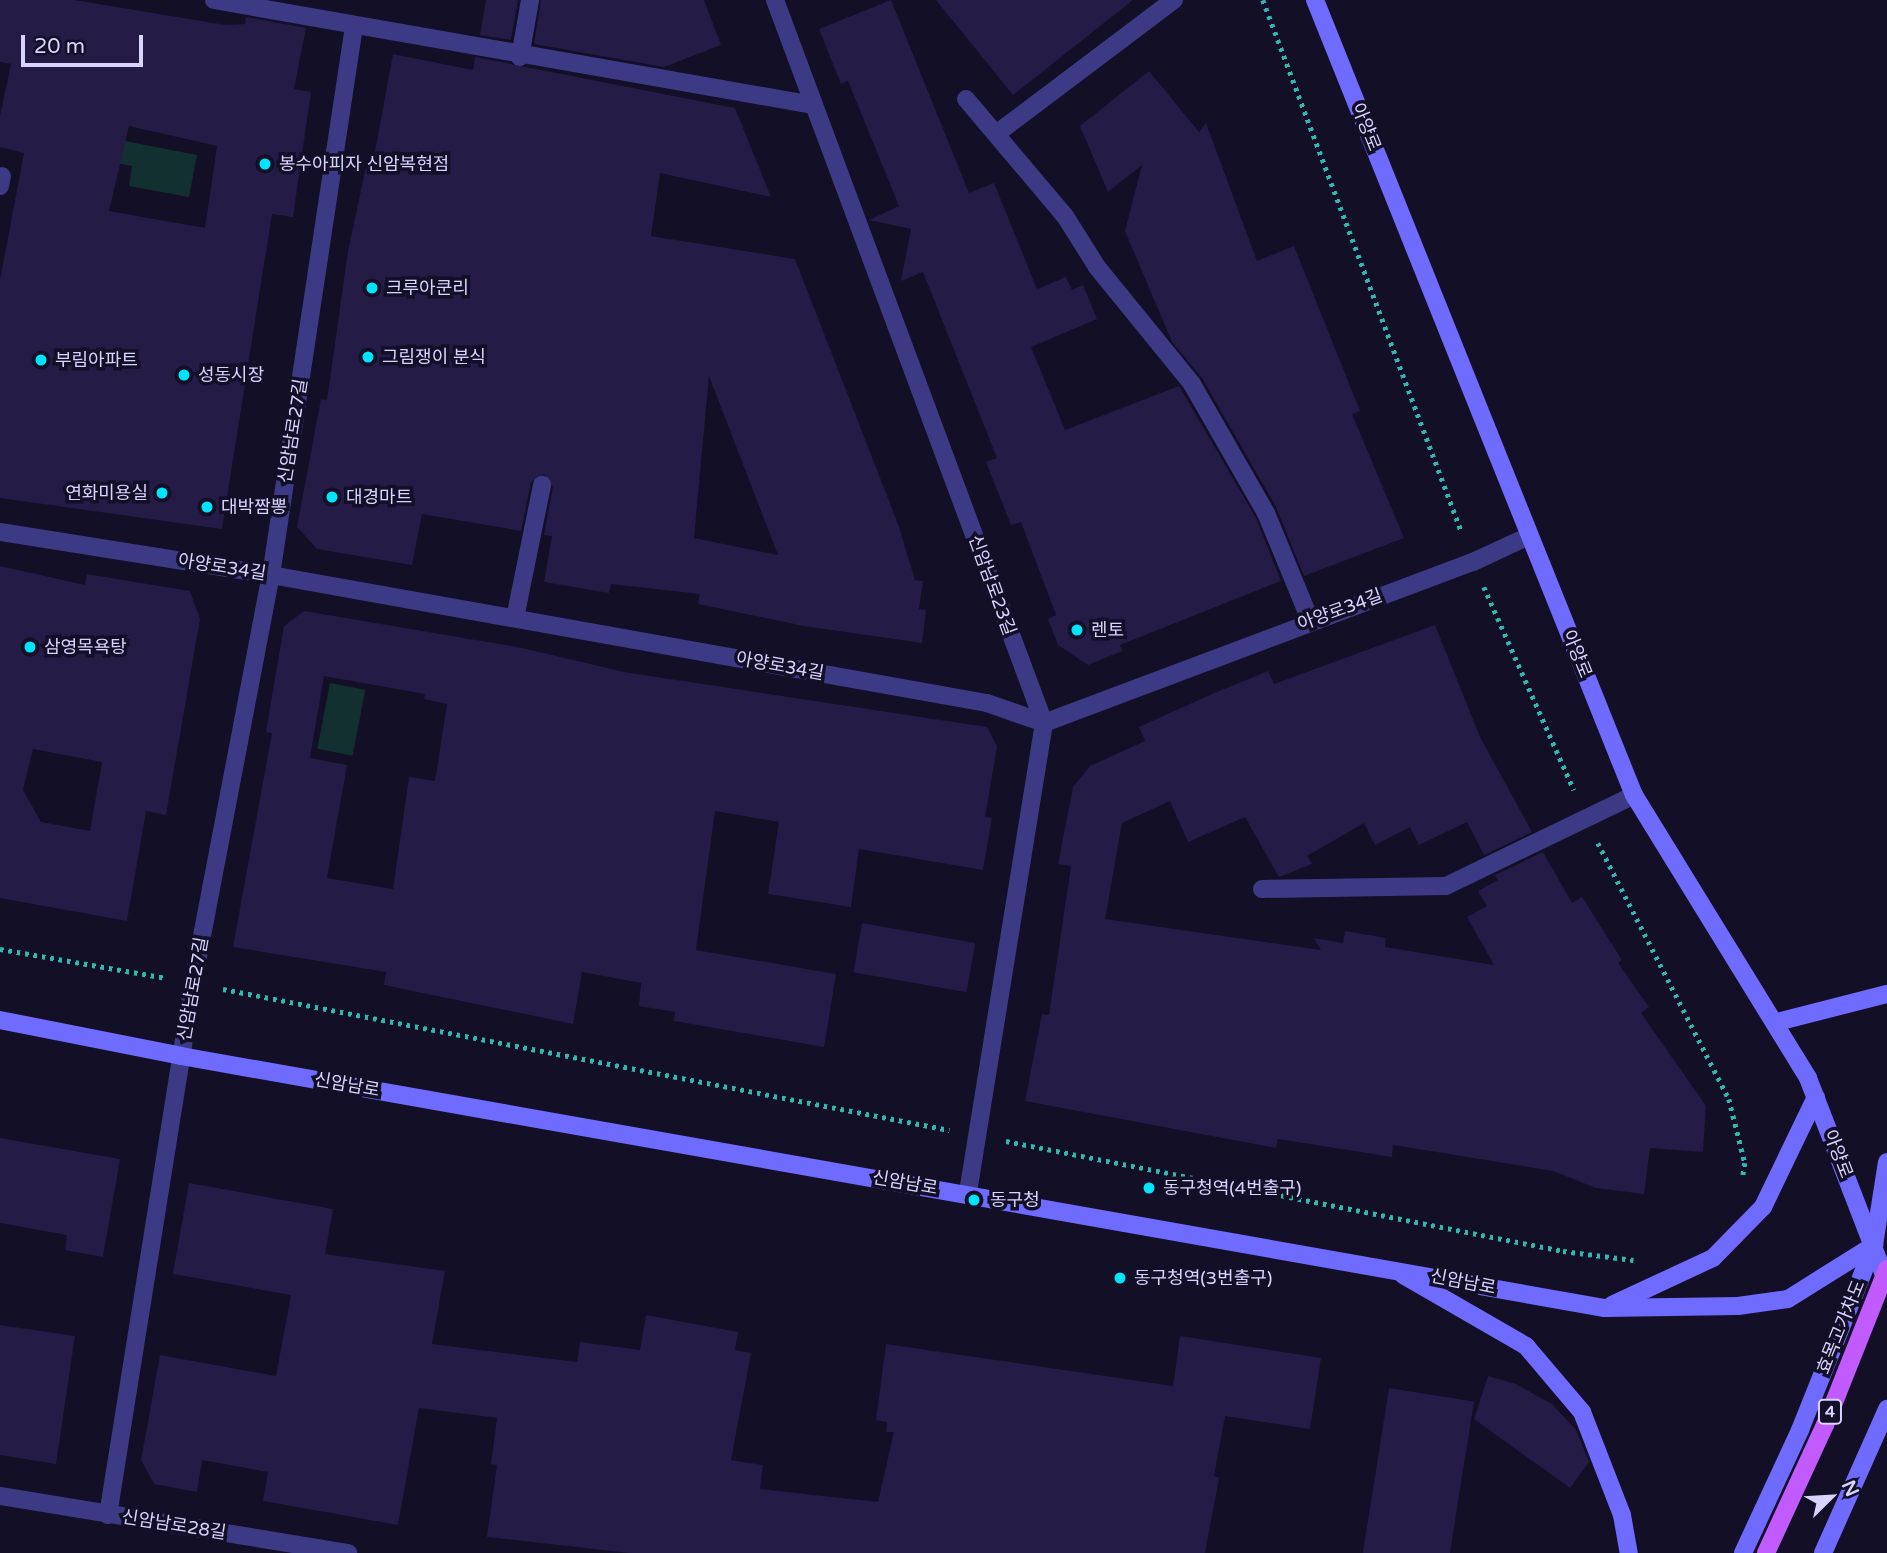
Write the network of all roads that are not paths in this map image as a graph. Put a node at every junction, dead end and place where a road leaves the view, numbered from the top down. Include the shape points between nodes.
1 (215, 0) edge
2 (530, 0) edge
3 (775, 0) edge
4 (1174, 0) edge
5 (1315, 0) edge
6 (262, 4) edge
7 (354, 26) junction
8 (520, 57) junction
9 (966, 99) dead end
10 (814, 105) junction
11 (996, 135) junction
12 (542, 485) dead end
13 (0, 532) edge
14 (1529, 536) junction
15 (271, 575) junction
16 (515, 618) junction
17 (1310, 620) junction
18 (1044, 723) junction
19 (1634, 794) junction
20 (1262, 889) dead end
21 (1887, 994) edge
22 (1777, 1022) junction
23 (2, 1023) edge
24 (181, 1056) junction
25 (1816, 1097) junction
26 (1887, 1162) edge
27 (968, 1194) junction
28 (1874, 1245) junction
29 (1391, 1268) junction
30 (1887, 1269) edge
31 (1887, 1283) edge
32 (1605, 1308) junction
33 (1887, 1409) edge
34 (0, 1496) edge
35 (108, 1515) junction
36 (348, 1553) edge
37 (1629, 1553) edge
38 (1743, 1553) edge
39 (1766, 1553) edge
40 (1823, 1553) edge

1 - 6 street
2 - 8 street
3 - 10 street, 신암남로23길
4 - 11 street
5 - 14 main road, 아양로
6 - 7 street
7 - 8 street
7 - 15 street, 신암남로27길
8 - 10 street
9 - 11 street
10 - 18 street, 신암남로23길
11 - 17 street via 1065,216 1097,267 1192,384 1266,513
12 - 16 street
13 - 15 street, 아양로34길
14 - 17 street, 아양로34길 via 1473,562
14 - 19 main road, 아양로
15 - 16 street, 아양로34길
15 - 24 street, 신암남로27길
16 - 18 street, 아양로34길 via 987,703
17 - 18 street, 아양로34길
18 - 27 street, 신암남로23길
19 - 20 street via 1446,886
19 - 22 main road, 아양로
21 - 22 main road
22 - 25 main road, 아양로
23 - 24 main road, 신암남로
24 - 27 main road, 신암남로
24 - 35 street, 신암남로27길
25 - 28 main road, 아양로
25 - 32 main road via 1763,1208 1713,1258
26 - 28 main road
27 - 29 main road, 신암남로
28 - 31 main road, 아양로
28 - 32 main road, 신암남로 via 1788,1299 1738,1306
28 - 38 main road via 1800,1430
29 - 32 main road, 신암남로
29 - 37 main road via 1526,1346 1582,1412 1622,1516
30 - 39 main road, 효목고가차도 / 4 via 1825,1425
33 - 40 main road
34 - 35 street, 신암남로28길
35 - 36 street, 신암남로28길

